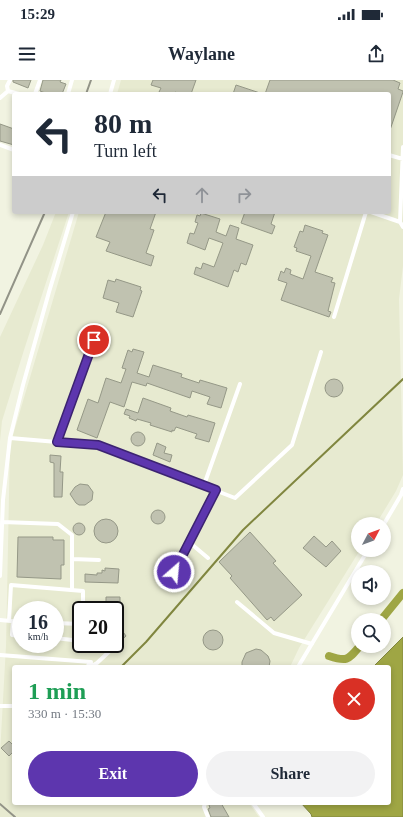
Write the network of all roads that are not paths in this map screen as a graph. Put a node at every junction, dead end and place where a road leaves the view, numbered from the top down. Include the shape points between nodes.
1 (10, 80) edge
2 (40, 80) edge
3 (72, 80) edge
4 (114, 80) edge
5 (8, 91) junction
6 (12, 92) edge
7 (37, 92) edge
8 (69, 92) edge
9 (111, 92) edge
10 (0, 98) edge
11 (0, 145) edge
12 (403, 147) edge
13 (12, 149) edge
14 (391, 156) edge
15 (402, 160) edge
16 (72, 214) edge
17 (365, 214) edge
18 (377, 214) edge
19 (400, 222) junction
20 (403, 227) edge
21 (334, 317) dead end
22 (94, 340) dead end
23 (321, 352) dead end
24 (240, 384) dead end
25 (10, 438) junction
26 (57, 442) junction
27 (204, 485) junction
28 (403, 489) edge
29 (216, 490) junction
30 (388, 517) edge
31 (2, 522) junction
32 (189, 542) junction
33 (364, 557) edge
34 (208, 558) dead end
35 (72, 559) junction
36 (99, 560) dead end
37 (174, 572) dead end
38 (0, 576) edge
39 (72, 590) junction
40 (84, 601) edge
41 (237, 602) dead end
42 (0, 620) edge
43 (11, 621) junction
44 (12, 635) edge
45 (312, 644) junction
46 (108, 653) edge
47 (0, 655) edge
48 (89, 665) edge
49 (94, 665) edge
50 (299, 665) edge
51 (0, 706) edge
52 (12, 706) edge
53 (204, 805) edge
54 (254, 805) edge
55 (208, 817) edge
56 (263, 817) edge

1 - 5 lane
2 - 7 lane
3 - 8 lane
4 - 9 lane
5 - 6 lane
5 - 10 lane
11 - 13 lane
12 - 15 lane
14 - 15 lane
15 - 19 lane
16 - 25 lane
17 - 21 lane
18 - 19 lane
19 - 20 lane
22 - 26 lane
23 - 29 lane via 292,445 235,498
24 - 27 lane
25 - 26 lane
25 - 31 lane
26 - 27 lane via 98,445
27 - 29 lane
28 - 30 lane
29 - 32 lane
31 - 35 lane via 58,524 72,535
31 - 38 lane
32 - 34 lane
32 - 37 lane
33 - 45 lane
35 - 36 lane
35 - 39 lane
39 - 40 lane via 83,591
39 - 43 lane via 11,585
41 - 45 lane via 274,633
42 - 43 lane
43 - 44 lane
45 - 50 lane
46 - 49 lane
47 - 48 lane via 91,662
51 - 52 lane
53 - 55 lane
54 - 56 lane

